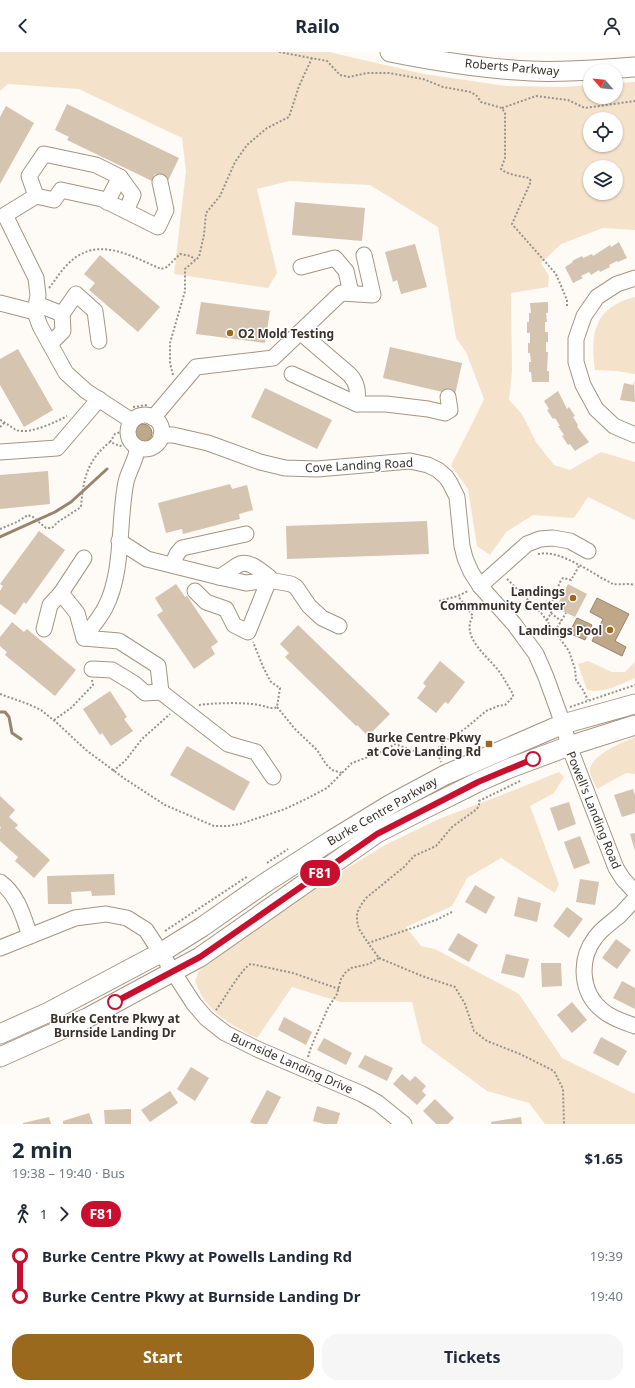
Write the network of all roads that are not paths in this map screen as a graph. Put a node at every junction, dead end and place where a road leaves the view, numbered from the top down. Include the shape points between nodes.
1 (390, 52) edge
2 (635, 67) edge
3 (120, 177) junction
4 (160, 182) dead end
5 (36, 196) junction
6 (107, 202) junction
7 (126, 211) junction
8 (364, 255) dead end
9 (301, 267) dead end
10 (635, 278) edge
11 (351, 293) junction
12 (0, 304) edge
13 (37, 304) junction
14 (62, 314) junction
15 (300, 332) junction
16 (99, 341) dead end
17 (50, 344) junction
18 (292, 374) dead end
19 (448, 397) dead end
20 (99, 399) junction
21 (357, 404) junction
22 (151, 411) junction
23 (129, 430) junction
24 (161, 435) junction
25 (635, 435) edge
26 (3, 448) edge
27 (246, 534) dead end
28 (119, 540) junction
29 (588, 551) dead end
30 (84, 558) dead end
31 (172, 565) junction
32 (270, 580) junction
33 (480, 586) junction
34 (195, 591) dead end
35 (61, 593) junction
36 (339, 626) dead end
37 (44, 629) dead end
38 (84, 638) junction
39 (92, 669) road end
40 (161, 692) junction
41 (635, 704) edge
42 (563, 724) junction
43 (635, 725) edge
44 (569, 746) junction
45 (273, 777) dead end
46 (0, 882) edge
47 (635, 892) edge
48 (635, 899) edge
49 (30, 936) junction
50 (0, 948) edge
51 (162, 952) junction
52 (172, 971) junction
53 (635, 1026) edge
54 (0, 1034) edge
55 (0, 1057) edge
56 (404, 1124) edge

1 - 2 main road, Roberts Parkway via 531,71
3 - 5 street via 96,165 44,154 29,176
3 - 6 street
3 - 7 street via 133,194
4 - 7 street via 166,210 158,227
5 - 6 street via 54,200 61,190
5 - 13 street via 5,216 36,278
6 - 7 street
8 - 11 street via 373,295
9 - 11 street via 335,258 346,271
10 - 25 street via 617,284 597,297 584,316 576,339 576,362 583,385 596,409 614,426
11 - 15 street via 340,292
12 - 13 street
13 - 14 street
13 - 17 street via 40,326
14 - 16 street via 76,294 94,311
14 - 17 street via 64,330
15 - 21 street via 356,381
15 - 22 street via 273,358 196,367
17 - 20 street via 66,373
18 - 21 street
19 - 21 street via 450,410 445,413 386,404
20 - 23 street
20 - 26 street via 57,448
22 - 23 street via 138,417
22 - 24 street via 160,425
23 - 24 street via 147,449 152,448 160,440
23 - 28 street via 138,453 126,482
24 - 33 street, Cove Landing Road via 173,434 208,443 260,462 285,468 317,469 410,461 428,465 446,477 457,496 462,546 471,572
27 - 31 street via 182,548
28 - 31 street via 147,559
28 - 38 street via 111,592 105,608
29 - 33 street via 570,541 540,539 527,544
30 - 35 street
31 - 32 street via 246,583
32 - 34 street via 248,632 234,625 226,609 206,602
32 - 36 street via 296,587 309,606 322,618
33 - 42 street, Cove Landing Road via 514,624 536,654
35 - 37 street via 50,605
35 - 38 street via 77,613
38 - 40 street via 120,641 158,666
39 - 40 street via 112,670 146,693
40 - 45 street via 228,744 256,752
41 - 42 main road, Burke Centre Parkway
42 - 44 street, Cove Landing Road
42 - 51 main road, Burke Centre Parkway via 445,775 390,804
43 - 44 main road, Burke Centre Parkway
44 - 47 street, Powell's Landing Road via 616,868
44 - 52 main road, Burke Centre Parkway via 478,782 377,834 200,957
46 - 49 street via 21,909
48 - 53 street via 596,936 590,944 584,966 584,980 594,1003 607,1014
49 - 50 street, Burnside Landing Drive
49 - 51 street, Burnside Landing Drive via 75,918 100,914 116,915 127,918 146,930
51 - 52 street, Burnside Landing Drive
51 - 54 main road, Burke Centre Parkway via 49,1012
52 - 55 main road, Burke Centre Parkway via 87,1018
52 - 56 street, Burnside Landing Drive via 200,1011 224,1033 362,1094

